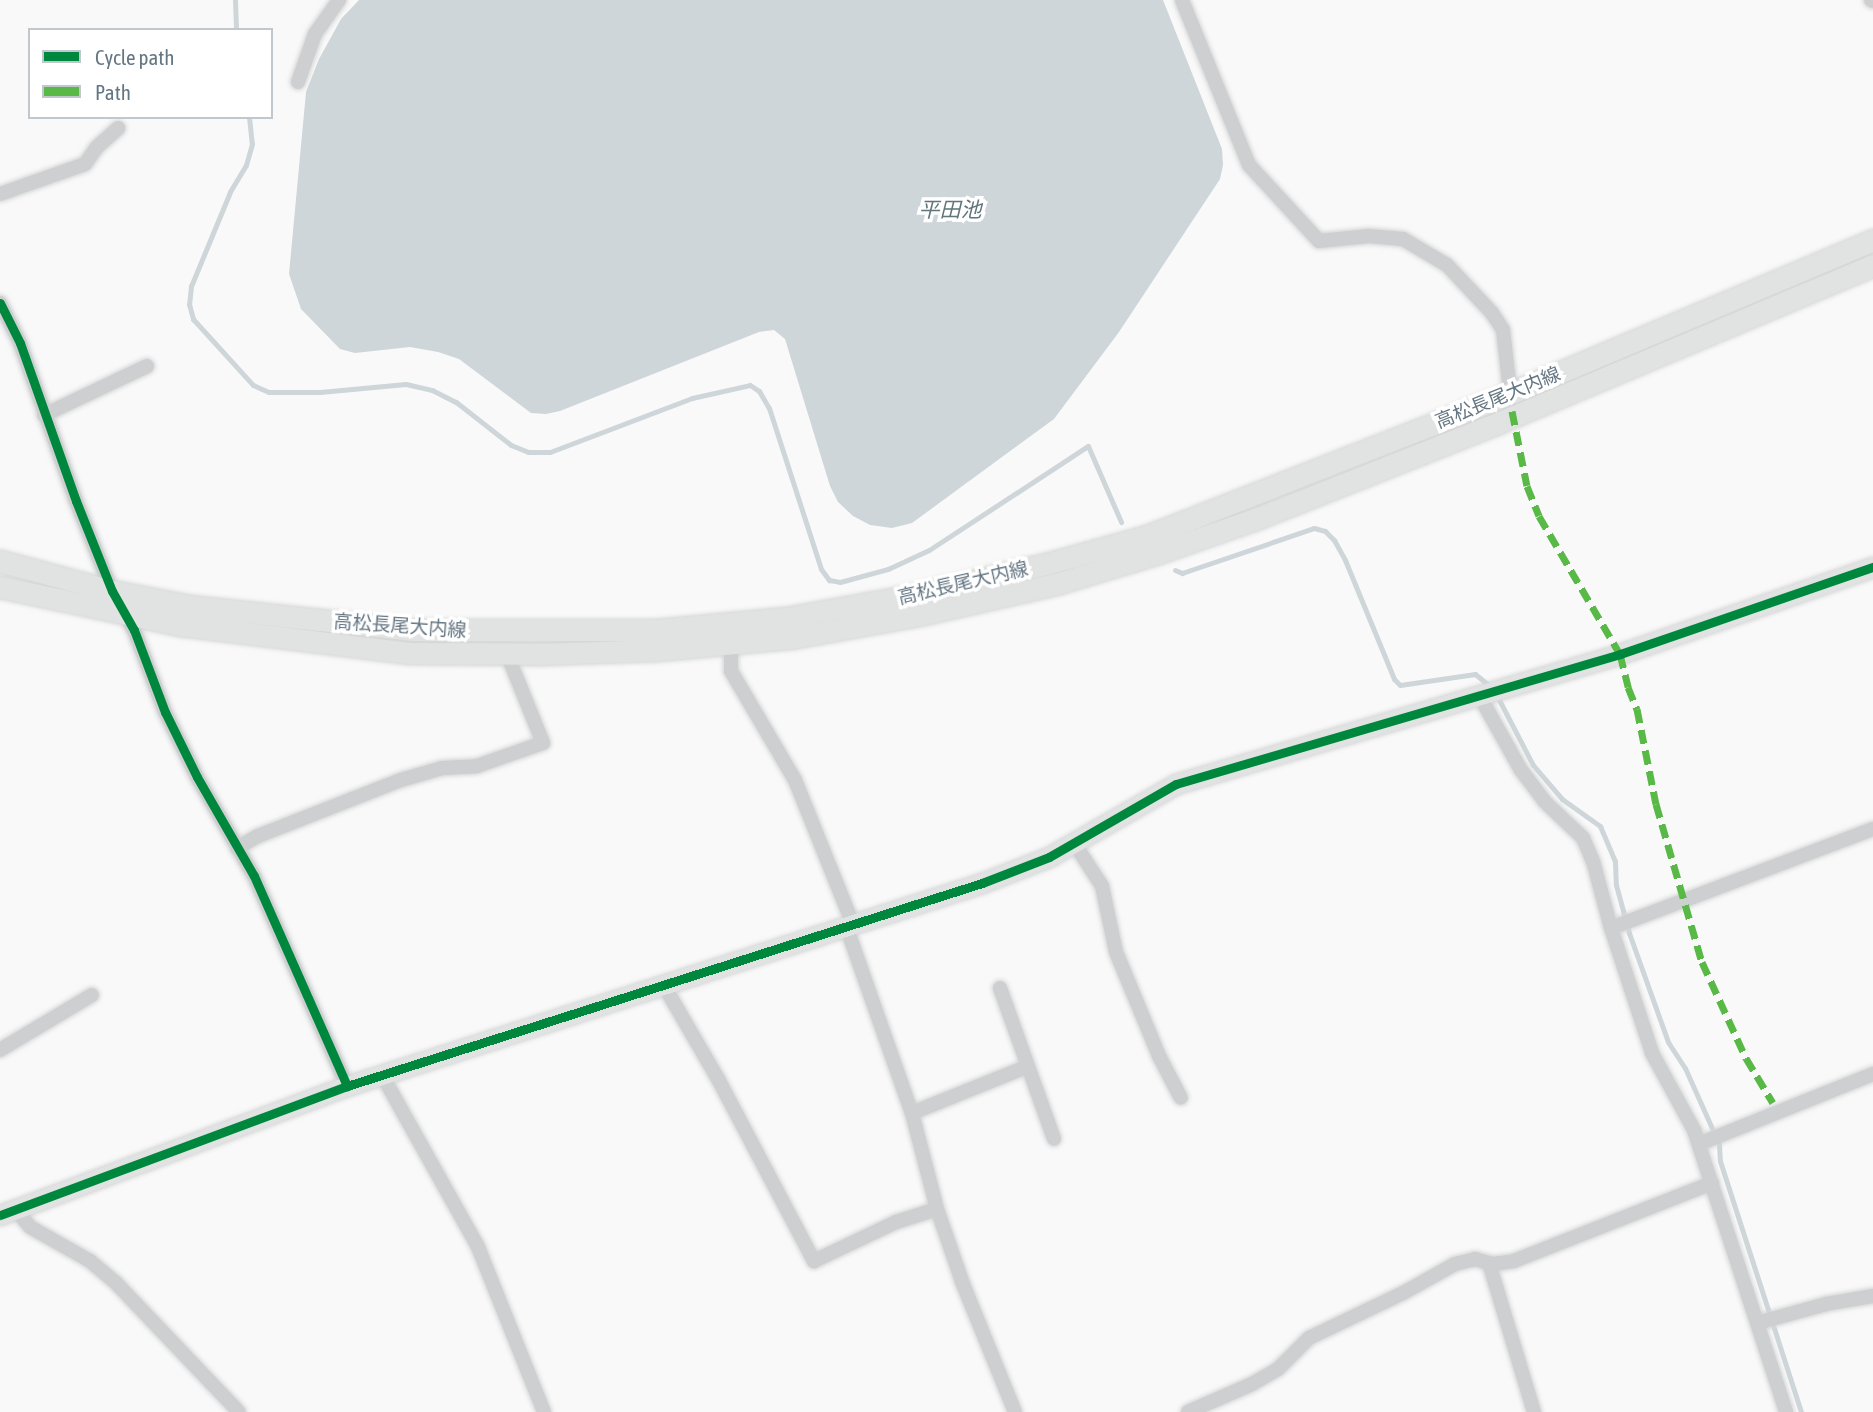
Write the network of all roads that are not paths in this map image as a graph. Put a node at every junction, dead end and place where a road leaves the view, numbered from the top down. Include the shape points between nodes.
1 (339, 0) edge
2 (1182, 0) edge
3 (298, 82) dead end
4 (118, 128) dead end
5 (0, 194) edge
6 (1873, 240) edge
7 (1873, 265) edge
8 (0, 303) edge
9 (147, 366) dead end
10 (1511, 402) junction
11 (44, 415) junction
12 (0, 561) edge
13 (1873, 567) edge
14 (0, 587) edge
15 (112, 590) junction
16 (127, 615) junction
17 (731, 643) junction
18 (508, 654) junction
19 (1479, 695) junction
20 (1873, 829) edge
21 (1074, 843) junction
22 (237, 848) junction
23 (849, 925) junction
24 (1611, 928) junction
25 (663, 984) junction
26 (1000, 989) dead end
27 (92, 995) dead end
28 (0, 1050) edge
29 (1026, 1068) junction
30 (1873, 1074) edge
31 (382, 1075) junction
32 (347, 1086) junction
33 (1181, 1098) dead end
34 (912, 1113) junction
35 (1054, 1139) dead end
36 (1699, 1144) junction
37 (1712, 1183) junction
38 (937, 1209) junction
39 (8, 1212) edge
40 (1489, 1263) junction
41 (1873, 1296) edge
42 (1757, 1323) junction
43 (239, 1412) edge
44 (544, 1412) edge
45 (1015, 1412) edge
46 (1188, 1412) edge
47 (1534, 1412) edge
48 (1786, 1412) edge

1 - 3 street via 315,34
2 - 10 street via 1249,165 1320,241 1369,236 1403,239 1447,265 1503,330
4 - 5 street via 85,164
6 - 10 main road, 高松長尾大内線
7 - 17 main road, 高松長尾大内線 via 1500,422 1158,553 1056,584 919,615 791,638
8 - 11 street via 20,343
9 - 11 street
10 - 15 main road, 高松長尾大内線 via 1150,535 914,595 786,618 657,630 413,630 240,613
11 - 15 street
12 - 15 main road, 高松長尾大内線
13 - 19 street via 1620,654
14 - 16 main road, 高松長尾大内線
15 - 16 street
16 - 18 main road, 高松長尾大内線 via 236,634 410,653
16 - 22 street via 176,734
17 - 18 main road, 高松長尾大内線
17 - 23 street via 731,671 794,780
18 - 22 street via 542,743 477,766 442,768 401,780
19 - 21 street via 1176,784
19 - 24 street via 1521,770 1544,801 1583,838
20 - 24 street
21 - 23 street via 982,883
21 - 33 street via 1102,886 1116,952
22 - 32 street via 289,950
23 - 25 street
23 - 34 street
24 - 36 street via 1652,1053
25 - 31 street
25 - 38 street via 814,1261 897,1222
26 - 29 street
27 - 28 street
29 - 34 street
29 - 35 street
30 - 36 street
31 - 32 street
31 - 44 street via 478,1247
32 - 39 street
34 - 38 street
36 - 37 street
37 - 40 street via 1514,1261
37 - 42 street
38 - 45 street
39 - 43 street via 90,1261 116,1283
40 - 46 street via 1475,1259 1455,1264 1310,1338 1278,1369 1252,1384
40 - 47 street
41 - 42 street
42 - 48 street

